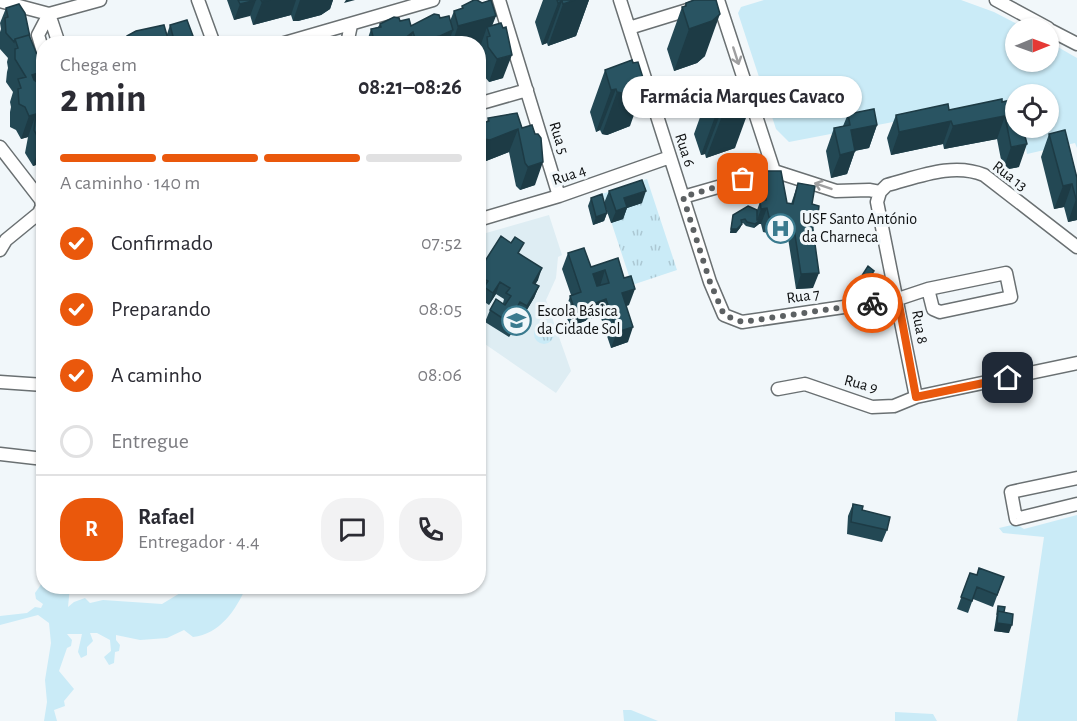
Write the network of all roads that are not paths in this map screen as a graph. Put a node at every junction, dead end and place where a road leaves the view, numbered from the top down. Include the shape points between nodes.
1 (100, 0) edge
2 (198, 0) edge
3 (433, 0) edge
4 (499, 0) edge
5 (620, 0) edge
6 (718, 0) edge
7 (996, 0) edge
8 (0, 1) edge
9 (24, 6) junction
10 (0, 14) edge
11 (49, 14) junction
12 (1028, 18) edge
13 (351, 25) junction
14 (629, 28) junction
15 (1059, 35) edge
16 (38, 36) edge
17 (56, 36) edge
18 (211, 36) edge
19 (310, 36) edge
20 (349, 36) edge
21 (1077, 44) edge
22 (527, 90) junction
23 (486, 101) edge
24 (0, 147) edge
25 (670, 157) junction
26 (774, 171) junction
27 (880, 192) junction
28 (36, 195) edge
29 (559, 196) junction
30 (683, 197) junction
31 (36, 215) edge
32 (486, 218) edge
33 (2, 241) edge
34 (1077, 247) edge
35 (928, 288) junction
36 (898, 299) junction
37 (720, 311) joint
38 (1077, 363) edge
39 (0, 382) edge
40 (36, 384) edge
41 (778, 389) dead end
42 (916, 397) junction
43 (0, 454) edge
44 (36, 458) edge
45 (1077, 478) edge
46 (1077, 504) edge

1 - 11 street
2 - 18 street
3 - 13 street
4 - 22 street, Rua 5
5 - 14 street, Rua 6
6 - 14 street
6 -> 26 street
7 - 12 street
8 - 9 street
9 - 10 street
9 - 11 street
11 - 16 street
11 - 17 street
13 - 19 street
13 - 20 street
14 - 25 street, Rua 6
15 - 21 street
22 - 23 street
22 - 29 street, Rua 5
24 - 28 street
25 - 29 street, Rua 4
25 - 30 street, Rua 6
27 -> 26 street via 836,191
26 - 30 street
27 - 34 street, Rua 13 via 887,185 971,169
27 - 36 street, Rua 8 via 878,202
29 - 32 street, Rua 4
30 - 37 street, Rua 6
31 - 33 street
35 - 35 street, Rua 7 via 933,309 940,312 1011,297 1006,273
35 - 36 street, Rua 7
36 - 37 street, Rua 7 via 742,322 731,320
36 - 42 street, Rua 8
38 - 42 street, Rua 9
39 - 40 street
41 - 42 street, Rua 9 via 806,384 872,407 894,406
43 - 44 street
45 - 46 street via 1011,492 1016,519

